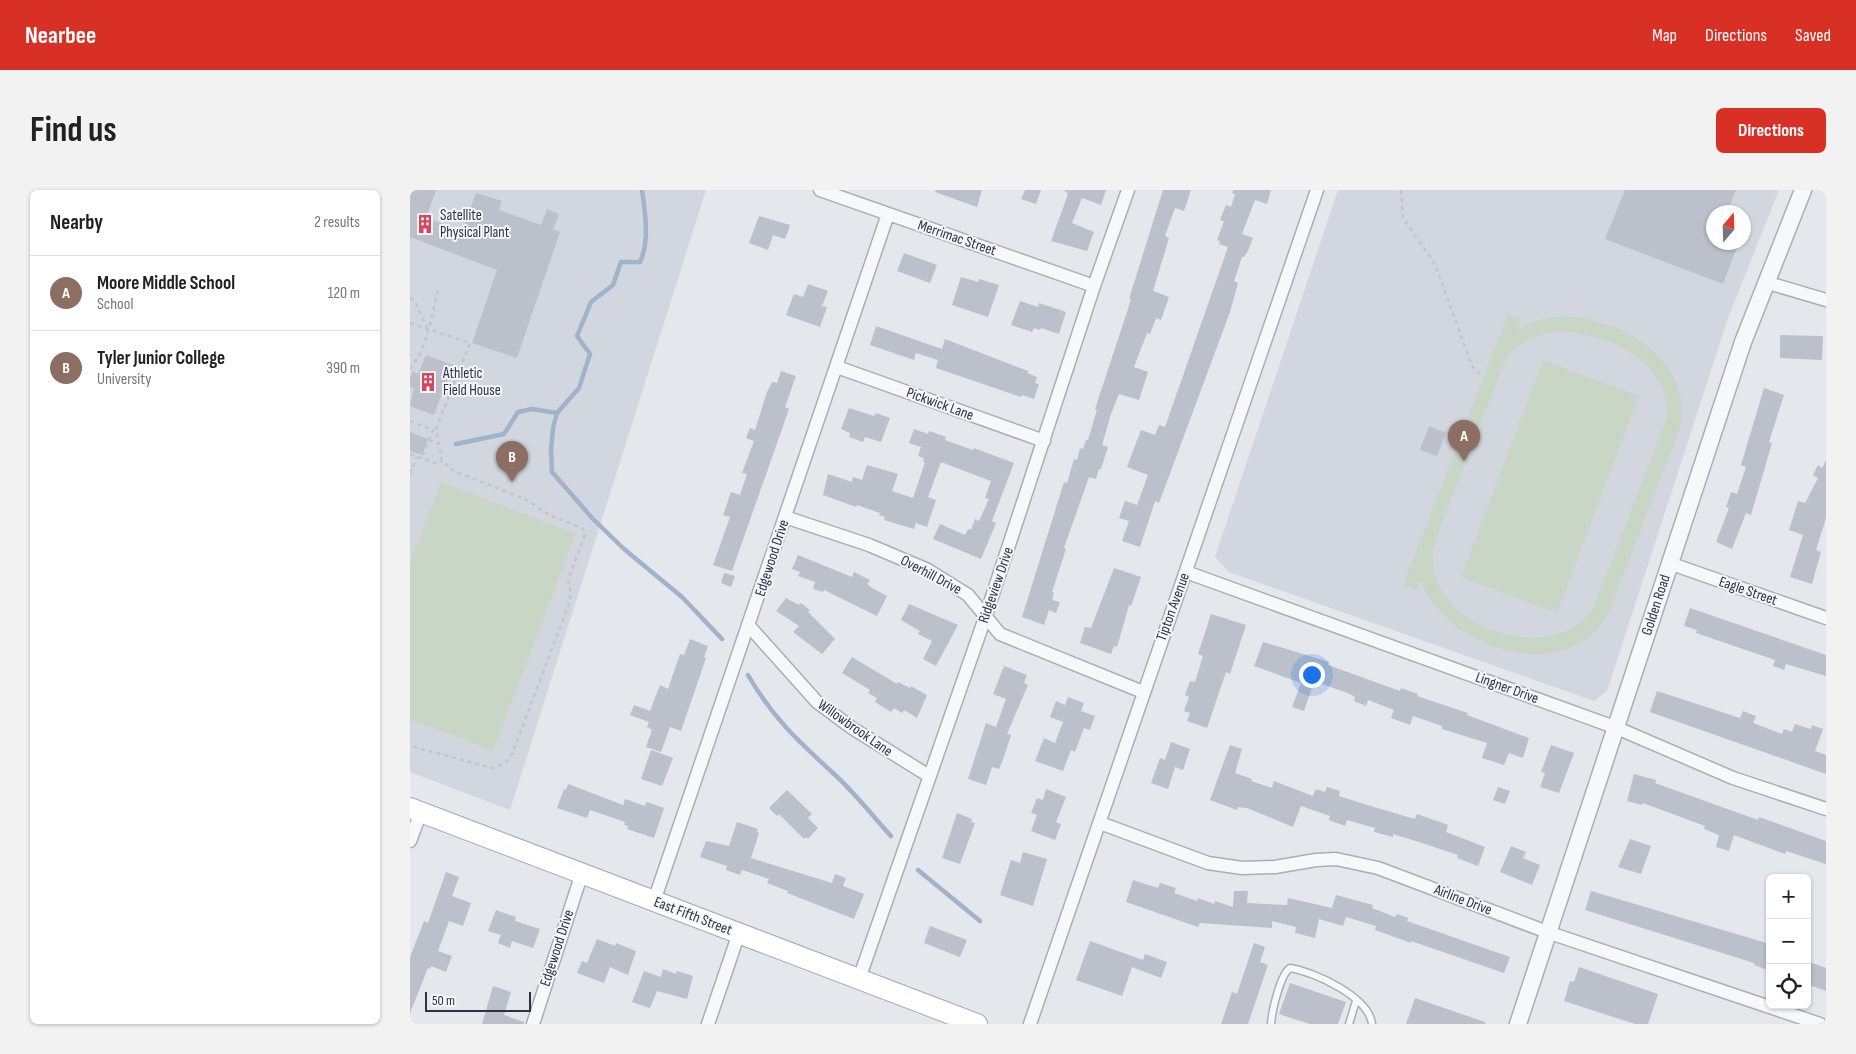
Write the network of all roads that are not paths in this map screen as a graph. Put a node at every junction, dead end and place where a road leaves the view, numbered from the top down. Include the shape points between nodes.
1 (820, 190) edge
2 (1128, 190) edge
3 (1317, 190) edge
4 (1803, 190) edge
5 (888, 214) junction
6 (1765, 282) junction
7 (1094, 286) junction
8 (1826, 300) edge
9 (837, 368) junction
10 (1044, 441) junction
11 (785, 517) junction
12 (1669, 563) junction
13 (1186, 572) junction
14 (986, 615) junction
15 (1826, 618) edge
16 (749, 626) junction
17 (1143, 692) junction
18 (1617, 728) junction
19 (929, 776) junction
20 (1826, 809) edge
21 (415, 810) edge
22 (1100, 823) junction
23 (410, 841) edge
24 (582, 873) junction
25 (654, 901) junction
26 (1550, 933) junction
27 (739, 934) junction
28 (859, 979) junction
29 (1356, 1001) junction
30 (533, 1024) edge
31 (708, 1024) edge
32 (977, 1024) edge
33 (1030, 1024) edge
34 (1270, 1024) edge
35 (1349, 1024) edge
36 (1372, 1024) edge
37 (1518, 1024) edge
38 (1820, 1024) edge

1 - 5 street, Merrimac Street
2 - 7 street, Ridgeview Drive
3 - 13 street, Tipton Avenue
4 - 6 street, Golden Road
5 - 7 street, Merrimac Street
5 - 9 street, Edgewood Drive
6 - 8 street
6 - 12 street, Golden Road
7 - 10 street, Ridgeview Drive
9 - 10 street, Pickwick Lane
9 - 11 street, Edgewood Drive
10 - 14 street, Ridgeview Drive
11 - 14 street, Overhill Drive via 869,545 928,570 968,595
11 - 16 street, Edgewood Drive
12 - 15 street, Eagle Street
12 - 18 street, Golden Road
13 - 17 street, Tipton Avenue
13 - 18 street, Lingner Drive
14 - 17 street, Overhill Drive via 1000,634
14 - 19 street, Ridgeview Drive
16 - 19 street, Willowbrook Lane via 816,702
16 - 25 street, Edgewood Drive
17 - 22 street, Tipton Avenue
18 - 20 street, Lingner Drive via 1733,778
18 - 26 street, Golden Road
19 - 28 street, Ridgeview Drive
21 - 23 street
21 - 24 main road, East Fifth Street
22 - 26 street, Airline Drive via 1197,860 1242,868 1275,867 1316,860 1356,862
22 - 33 street, Tipton Avenue
24 - 25 main road, East Fifth Street
24 - 30 street, Edgewood Drive
25 - 27 main road, East Fifth Street
26 - 37 street, Golden Road
26 - 38 street, Airline Drive
27 - 28 main road, East Fifth Street
27 - 31 street
28 - 32 main road, East Fifth Street
29 - 34 lane via 1344,989 1290,968 1282,980
29 - 35 lane
29 - 36 lane via 1367,1010

